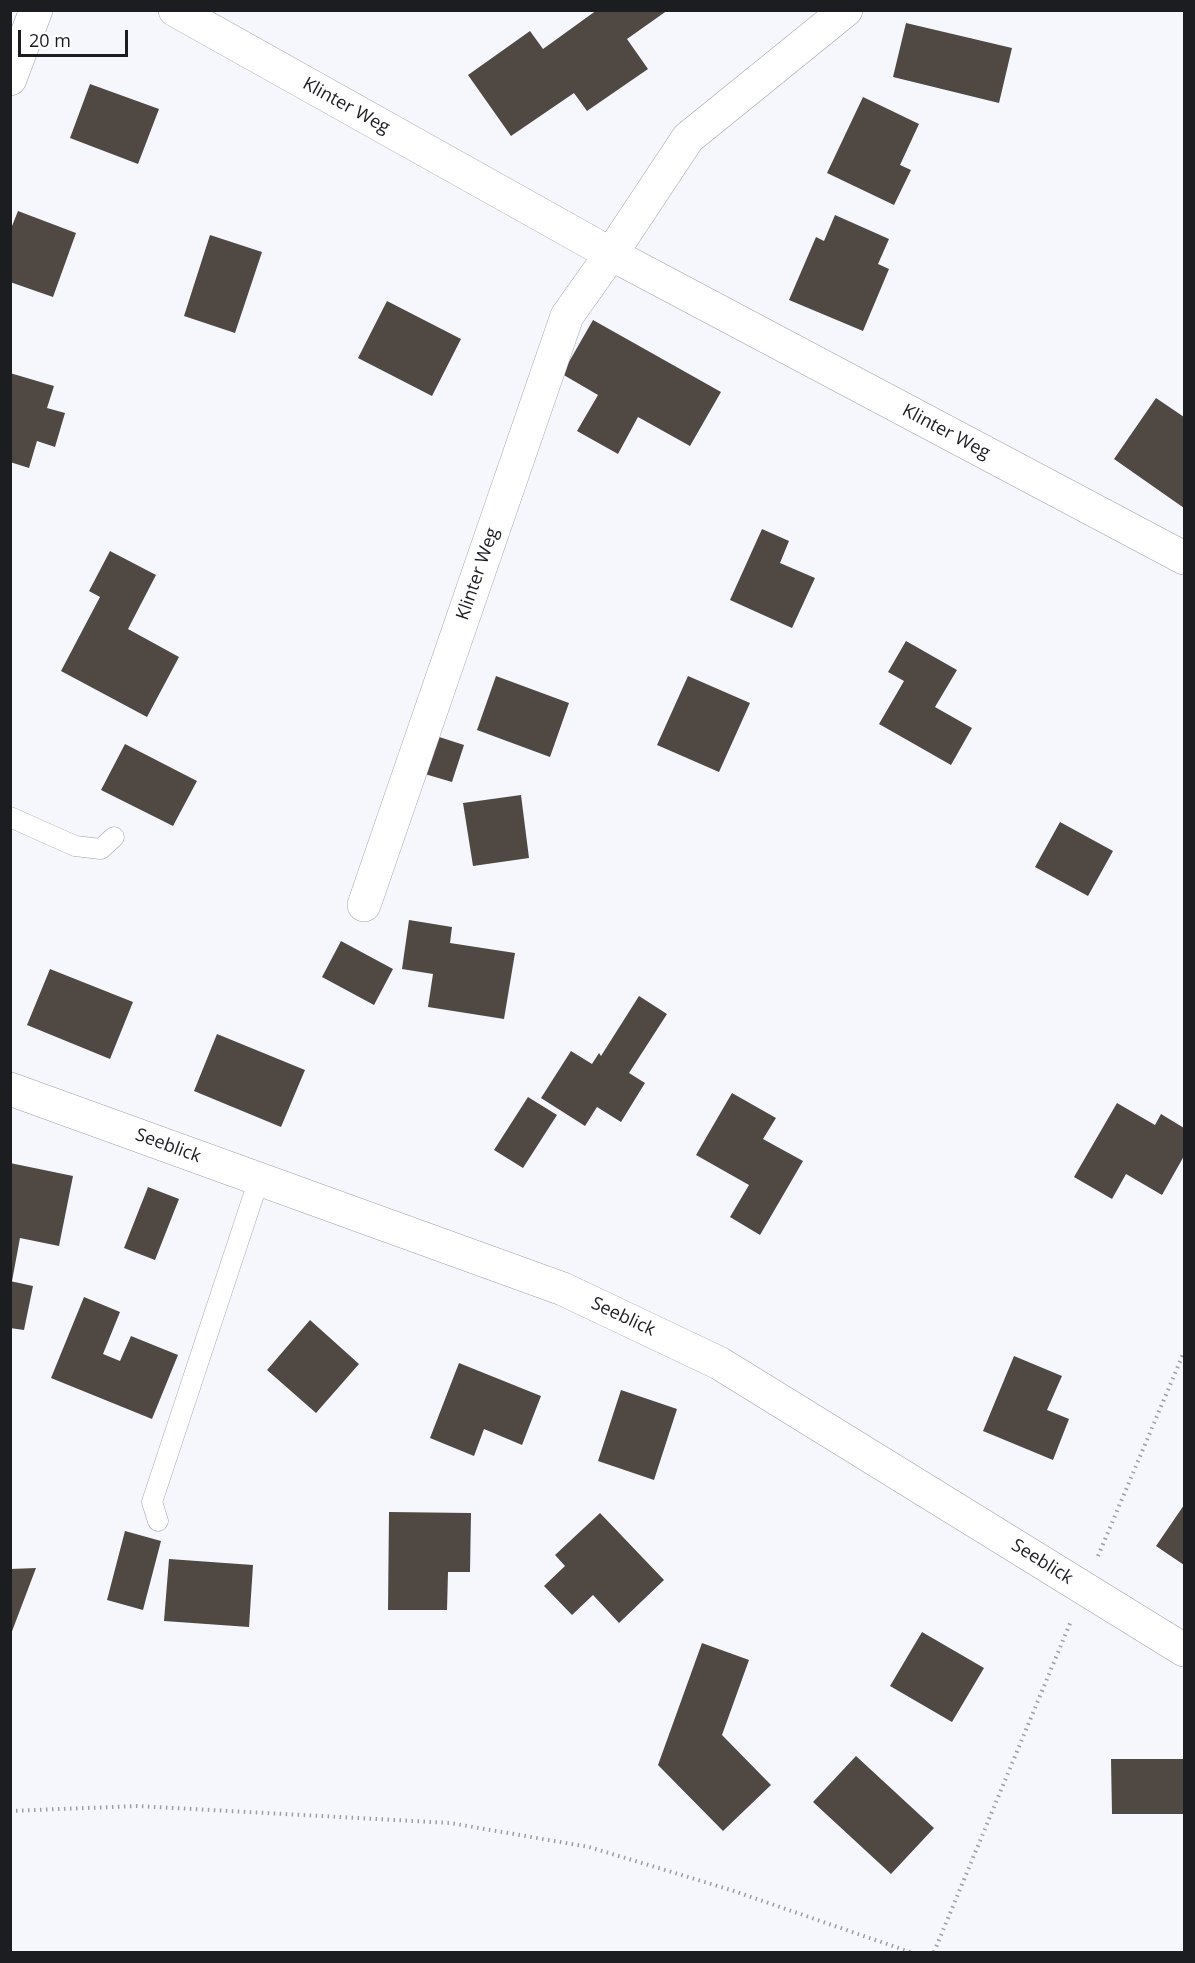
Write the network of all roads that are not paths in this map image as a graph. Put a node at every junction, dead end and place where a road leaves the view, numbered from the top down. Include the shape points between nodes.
1 (36, 10) edge
2 (175, 10) edge
3 (846, 10) edge
4 (10, 79) edge
5 (611, 254) junction
6 (1185, 558) edge
7 (10, 817) edge
8 (114, 837) dead end
9 (364, 905) dead end
10 (10, 1089) edge
11 (259, 1179) junction
12 (158, 1521) dead end
13 (1185, 1650) edge

1 - 4 street
2 - 5 street, Klinter Weg
3 - 5 street via 688,138
5 - 6 street, Klinter Weg
5 - 9 street, Klinter Weg via 567,316
7 - 8 lane via 75,846 101,849
10 - 11 street, Seeblick
11 - 12 lane via 152,1502
11 - 13 street, Seeblick via 563,1289 719,1363

